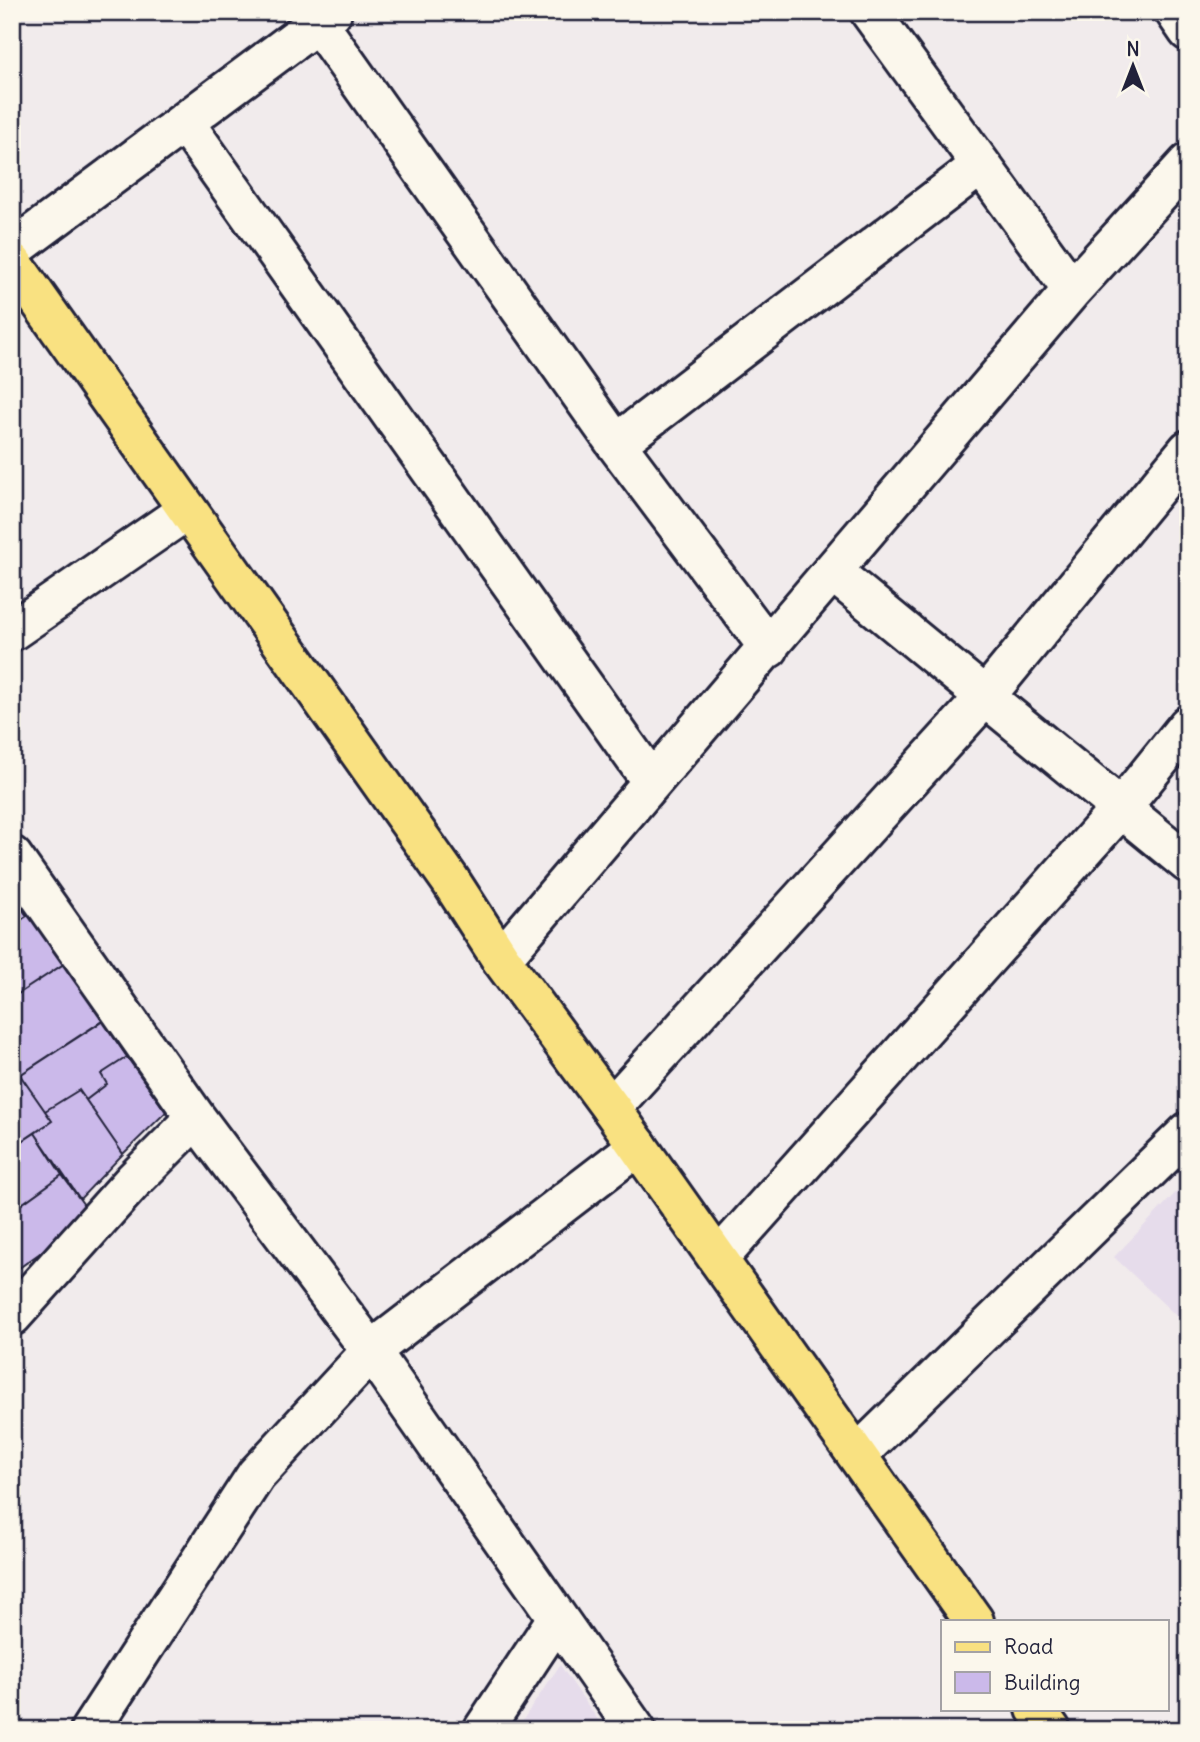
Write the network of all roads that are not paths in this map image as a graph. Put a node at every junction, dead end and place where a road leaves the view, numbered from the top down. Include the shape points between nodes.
1 (870, 12) edge
2 (1175, 12) edge
3 (325, 17) edge
4 (1188, 31) edge
5 (184, 122) junction
6 (1188, 163) edge
7 (981, 165) junction
8 (12, 250) edge
9 (12, 262) edge
10 (1072, 290) junction
11 (616, 444) junction
12 (1188, 450) edge
13 (186, 511) junction
14 (833, 572) junction
15 (12, 631) edge
16 (768, 648) junction
17 (985, 696) junction
18 (1188, 725) edge
19 (652, 782) junction
20 (1121, 808) junction
21 (12, 856) edge
22 (1188, 863) edge
23 (501, 959) junction
24 (611, 1108) junction
25 (196, 1118) junction
26 (1188, 1132) edge
27 (638, 1146) junction
28 (718, 1259) junction
29 (12, 1316) edge
30 (371, 1350) junction
31 (857, 1455) junction
32 (557, 1618) junction
33 (973, 1620) edge
34 (1037, 1710) edge
35 (90, 1730) edge
36 (483, 1730) edge
37 (636, 1730) edge
38 (1051, 1730) edge

1 - 7 street
2 - 4 street
3 - 5 street
3 - 11 street
5 - 8 street
5 - 19 street
6 - 10 street
7 - 10 street
7 - 11 street
9 - 13 main road
10 - 14 street
11 - 16 street
12 - 17 street
13 - 15 street
13 - 23 main road via 450,880
14 - 16 street
14 - 17 street
16 - 19 street
17 - 20 street
17 - 24 street
18 - 20 street
19 - 23 street
20 - 22 street
20 - 28 street
21 - 25 street
23 - 24 main road
24 - 27 main road
25 - 29 street
25 - 30 street
26 - 31 street
27 - 28 main road
27 - 30 street
28 - 31 main road
30 - 32 street
30 - 35 street via 256,1475
31 - 33 main road
32 - 36 street
32 - 37 street
34 - 38 main road

